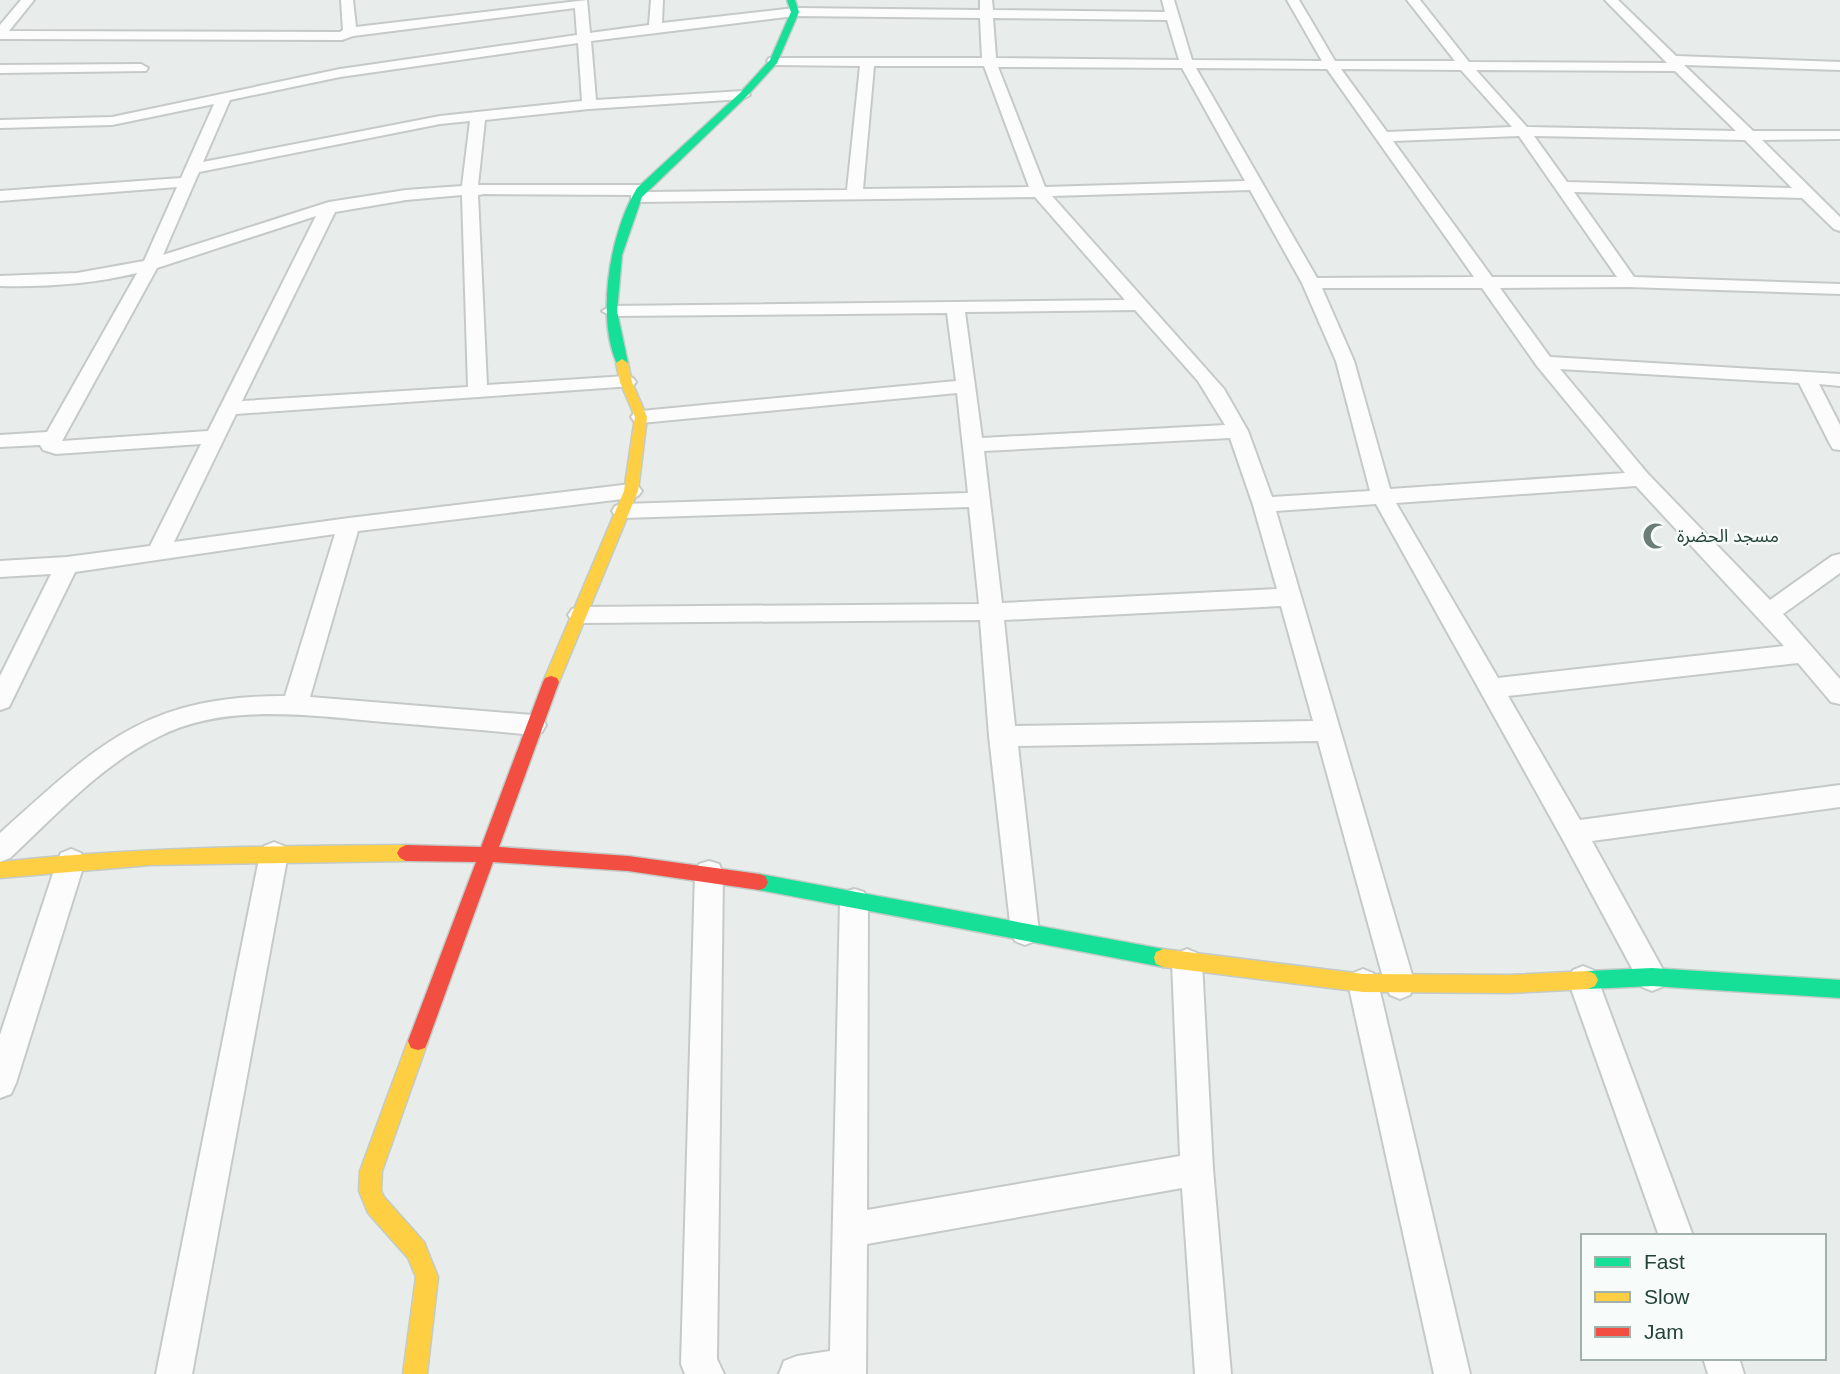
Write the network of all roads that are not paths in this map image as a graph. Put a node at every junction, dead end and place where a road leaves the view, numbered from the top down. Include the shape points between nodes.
1 (28, 0) edge
2 (347, 0) edge
3 (657, 0) edge
4 (1293, 0) edge
5 (1413, 0) edge
6 (1611, 0) edge
7 (581, 2) edge
8 (793, 6) edge
9 (894, 6) edge
10 (986, 6) edge
11 (1171, 8) edge
12 (655, 28) junction
13 (0, 34) edge
14 (585, 39) junction
15 (343, 50) junction
16 (774, 61) junction
17 (867, 62) junction
18 (989, 62) junction
19 (1187, 64) junction
20 (1675, 64) junction
21 (1331, 65) junction
22 (1466, 66) junction
23 (1840, 66) edge
24 (141, 68) dead end
25 (0, 69) edge
26 (743, 94) junction
27 (225, 96) junction
28 (589, 105) junction
29 (478, 116) junction
30 (1, 125) edge
31 (1523, 131) junction
32 (1840, 135) edge
33 (1749, 136) junction
34 (1383, 137) junction
35 (190, 176) junction
36 (1255, 185) junction
37 (1565, 187) junction
38 (470, 188) junction
39 (1039, 192) junction
40 (854, 193) junction
41 (1806, 193) junction
42 (639, 194) junction
43 (0, 196) edge
44 (329, 208) junction
45 (1840, 226) edge
46 (151, 264) junction
47 (1629, 282) junction
48 (1, 283) edge
49 (1311, 283) junction
50 (1486, 283) junction
51 (1840, 289) edge
52 (1141, 305) junction
53 (956, 309) junction
54 (611, 311) junction
55 (1544, 362) junction
56 (1806, 378) junction
57 (1840, 380) edge
58 (626, 382) junction
59 (966, 386) junction
60 (478, 391) junction
61 (231, 408) junction
62 (641, 417) junction
63 (1238, 431) junction
64 (216, 437) junction
65 (52, 438) junction
66 (0, 441) edge
67 (1840, 444) edge
68 (974, 445) junction
69 (1641, 479) junction
70 (1382, 497) junction
71 (980, 500) junction
72 (627, 501) junction
73 (1264, 505) junction
74 (349, 525) junction
75 (158, 552) junction
76 (1840, 562) edge
77 (68, 565) junction
78 (0, 569) edge
79 (1289, 597) junction
80 (990, 612) junction
81 (1768, 613) junction
82 (580, 615) junction
83 (1805, 653) junction
84 (1492, 688) junction
85 (1840, 695) edge
86 (0, 700) edge
87 (295, 705) junction
88 (533, 724) junction
89 (1328, 731) junction
90 (1002, 736) junction
91 (1840, 796) edge
92 (1573, 832) junction
93 (0, 850) edge
94 (486, 853) junction
95 (274, 854) junction
96 (71, 861) junction
97 (0, 870) edge
98 (709, 873) junction
99 (854, 901) junction
100 (1025, 932) junction
101 (1187, 962) junction
102 (1652, 977) junction
103 (1583, 980) junction
104 (1363, 983) junction
105 (1400, 985) junction
106 (1836, 994) edge
107 (0, 1083) edge
108 (1197, 1169) junction
109 (850, 1230) junction
110 (1675, 1234) edge
111 (848, 1370) edge
112 (174, 1374) edge
113 (415, 1374) edge
114 (706, 1374) edge
115 (797, 1374) edge
116 (1213, 1374) edge
117 (1452, 1374) edge

1 - 13 street
2 - 15 street
3 - 12 street
4 - 21 street
5 - 22 street
6 - 20 street
7 - 14 street
7 - 15 street via 459,13
8 - 9 street
8 - 12 street
8 - 16 street
9 - 10 street
10 - 11 street
10 - 18 street
11 - 19 street
12 - 14 street
13 - 15 street
14 - 15 street
14 - 28 street
15 - 27 street
16 - 17 street
16 - 26 street
17 - 18 street
17 - 40 street
18 - 19 street
18 - 39 street
19 - 21 street
19 - 36 street
20 - 22 street
20 - 23 street
20 - 33 street
21 - 22 street
21 - 34 street
22 - 31 street
24 - 25 street
26 - 28 street
26 - 42 street
27 - 30 street via 112,121
27 - 35 street
28 - 29 street
29 - 35 street via 430,122
29 - 38 street
31 - 33 street
31 - 34 street
31 - 37 street
32 - 33 street
33 - 41 street
34 - 50 street
35 - 43 street
35 - 46 street
36 - 39 street
36 - 49 street
37 - 41 street
37 - 47 street
38 - 42 street
38 - 44 street
38 - 60 street
39 - 40 street
39 - 52 street
40 - 42 street
41 - 45 street
42 - 54 street via 617,255
44 - 46 street
44 - 61 street
46 - 48 street via 86,278
46 - 65 street
47 - 50 street
47 - 51 street
49 - 50 street
49 - 70 street via 1345,361
50 - 55 street
52 - 53 street
52 - 63 street via 1207,376
53 - 54 street
53 - 59 street
54 - 58 street
55 - 56 street
55 - 69 street
56 - 57 street
56 - 67 street
58 - 60 street
58 - 62 street
59 - 62 street
59 - 68 street
60 - 61 street
61 - 64 street
62 - 72 street
63 - 68 street
63 - 73 street
64 - 65 street via 56,448 50,445
64 - 75 street
65 - 66 street
68 - 71 street
69 - 70 street
69 - 81 street
70 - 73 street
70 - 84 street
71 - 72 street
71 - 80 street
72 - 74 street
72 - 82 street
73 - 79 street
74 - 75 street
74 - 87 street
75 - 77 street
76 - 81 street
77 - 78 street
77 - 86 street
79 - 80 street
79 - 89 street
80 - 82 street
80 - 90 street
81 - 83 street
82 - 88 street
83 - 84 street
83 - 85 street
84 - 92 street
87 - 88 street
87 - 93 street via 246,706 161,724 121,745
88 - 94 street
89 - 90 street
89 - 105 street
90 - 100 street
91 - 92 street
92 - 102 street
94 - 95 street
94 - 98 street
94 - 113 street via 371,1171 370,1192 376,1205 420,1251 425,1265
95 - 96 street
95 - 112 street
96 - 97 street
96 - 107 street
98 - 99 street
98 - 114 street via 699,1364
99 - 100 street
99 - 109 street
100 - 101 street
101 - 104 street
101 - 108 street
102 - 103 street
102 - 106 street
103 - 105 street
103 - 110 street
104 - 105 street
104 - 117 street
108 - 109 street
108 - 116 street
109 - 111 street
111 - 115 street

